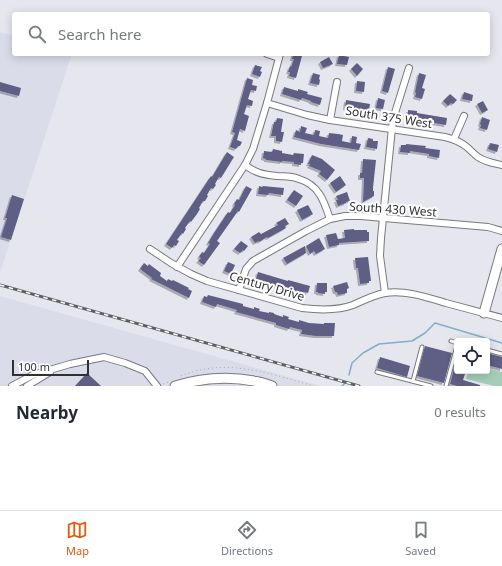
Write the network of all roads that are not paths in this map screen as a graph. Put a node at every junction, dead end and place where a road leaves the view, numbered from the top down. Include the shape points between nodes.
1 (280, 56) edge
2 (409, 68) dead end
3 (337, 82) dead end
4 (267, 103) junction
5 (464, 116) dead end
6 (330, 120) junction
7 (392, 128) junction
8 (454, 139) junction
9 (244, 165) junction
10 (502, 165) edge
11 (383, 218) junction
12 (330, 219) junction
13 (502, 231) edge
14 (150, 249) dead end
15 (502, 253) edge
16 (177, 267) junction
17 (239, 290) junction
18 (385, 293) junction
19 (484, 313) junction
20 (502, 318) edge
21 (451, 341) dead end
22 (454, 342) edge
23 (422, 347) dead end
24 (490, 351) edge
25 (502, 354) edge
26 (454, 357) edge
27 (57, 368) junction
28 (377, 372) dead end
29 (413, 381) junction
30 (195, 384) edge
31 (12, 386) edge
32 (27, 386) edge
33 (158, 386) edge
34 (175, 386) edge
35 (272, 386) edge
36 (431, 386) edge
37 (446, 386) edge

1 - 4 street
2 - 7 street
3 - 6 street
4 - 6 street, South 375 West
4 - 9 street via 253,149
5 - 8 street
6 - 7 street, South 375 West
7 - 8 street, South 375 West
7 - 11 street
8 - 10 street, South 375 West via 485,161
9 - 12 street via 262,174 305,181 320,194
9 - 16 street
11 - 12 street, South 430 West via 345,216
11 - 13 street, South 430 West via 488,227
11 - 18 street via 380,256
12 - 17 street, South 430 West via 253,261 246,269
14 - 16 street, Century Drive
15 - 19 street
16 - 17 street, Century Drive via 207,281
17 - 18 street, Century Drive via 316,310 352,305
18 - 19 street, Century Drive via 416,294
19 - 20 street, Century Drive
21 - 22 lane
23 - 29 lane
24 - 25 lane
26 - 37 lane
27 - 31 street via 33,375
27 - 32 street
27 - 33 street via 104,357 145,371
28 - 29 lane
29 - 36 lane
30 - 34 street
30 - 35 street via 205,379 227,378

